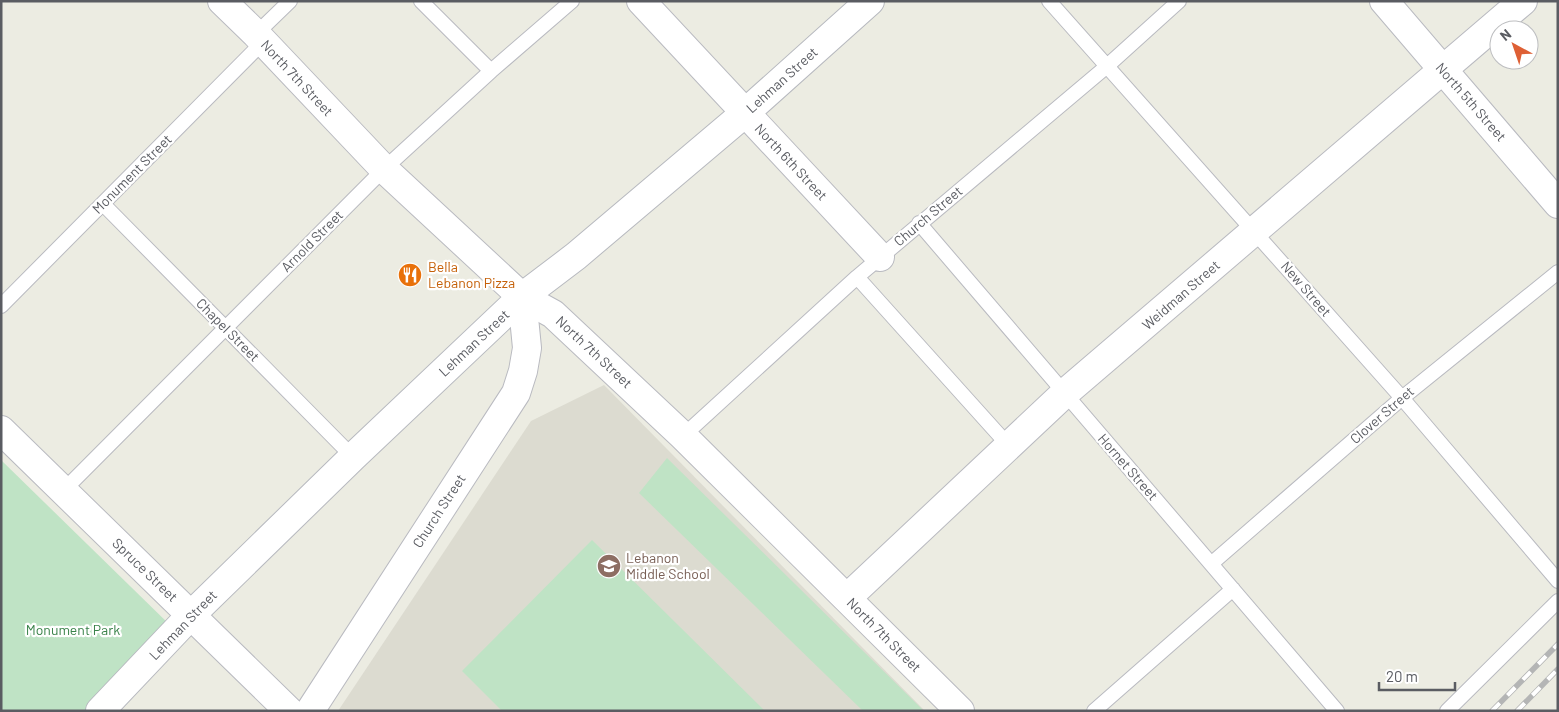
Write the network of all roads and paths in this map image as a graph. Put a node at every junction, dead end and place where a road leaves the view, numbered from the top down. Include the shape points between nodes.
1 (222, 1) edge
2 (290, 1) edge
3 (421, 1) edge
4 (572, 1) edge
5 (641, 1) edge
6 (870, 1) edge
7 (1049, 1) edge
8 (1179, 1) edge
9 (1384, 1) edge
10 (1523, 1) edge
11 (260, 38) junction
12 (1106, 67) junction
13 (1443, 70) junction
14 (491, 71) junction
15 (745, 113) junction
16 (384, 169) junction
17 (103, 204) junction
18 (1558, 204) edge
19 (920, 224) junction
20 (1255, 231) junction
21 (880, 257) junction
22 (1558, 272) edge
23 (856, 277) junction
24 (522, 297) junction
25 (1, 306) edge
26 (226, 328) junction
27 (1065, 393) junction
28 (1402, 398) junction
29 (1, 430) edge
30 (683, 436) junction
31 (1010, 446) junction
32 (353, 457) junction
33 (63, 492) junction
34 (1211, 564) junction
35 (1558, 582) edge
36 (1232, 589) junction
37 (847, 598) junction
38 (1558, 601) edge
39 (191, 615) junction
40 (100, 711) edge
41 (289, 711) edge
42 (310, 711) edge
43 (960, 711) edge
44 (1094, 711) edge
45 (1337, 711) edge
46 (1447, 711) edge

1 - 11 street, North 7th Street
2 - 11 lane, Monument Street
3 - 14 lane
4 - 14 lane, Arnold Street
5 - 15 street, North 6th Street
6 - 15 street, Lehman Street
7 - 12 lane, New Street
8 - 12 lane, Church Street
9 - 13 street, North 5th Street
10 - 13 street, Weidman Street
11 - 16 street, North 7th Street
11 - 17 lane, Monument Street
12 - 19 lane, Church Street
12 - 20 lane, New Street
13 - 18 street, North 5th Street
13 - 20 street, Weidman Street
14 - 16 lane, Arnold Street
15 - 21 street, North 6th Street
15 - 24 street, Lehman Street via 576,256
16 - 24 street, North 7th Street
16 - 26 lane, Arnold Street
17 - 25 lane, Monument Street
17 - 26 lane, Chapel Street
19 - 21 lane, Church Street
19 - 27 lane, Hornet Street
20 - 27 street, Weidman Street
20 - 28 lane, New Street
21 - 23 lane, Church Street
22 - 28 lane, Clover Street
23 - 30 lane, Church Street
23 - 31 lane
24 - 30 street, North 7th Street via 553,314
24 - 32 street, Lehman Street
24 - 42 street, Church Street via 527,348 524,371 516,393
26 - 32 lane, Chapel Street
26 - 33 lane, Arnold Street
27 - 31 street, Weidman Street
27 - 34 lane, Hornet Street
28 - 34 lane, Clover Street
28 - 35 lane, New Street
29 - 33 street, Spruce Street
30 - 37 street, North 7th Street
31 - 37 street, Weidman Street
32 - 39 street, Lehman Street
33 - 39 street, Spruce Street
34 - 36 lane, Hornet Street
36 - 44 lane
36 - 45 lane, Hornet Street
37 - 43 street, North 7th Street
38 - 46 lane
39 - 40 street, Lehman Street
39 - 41 street, Spruce Street

